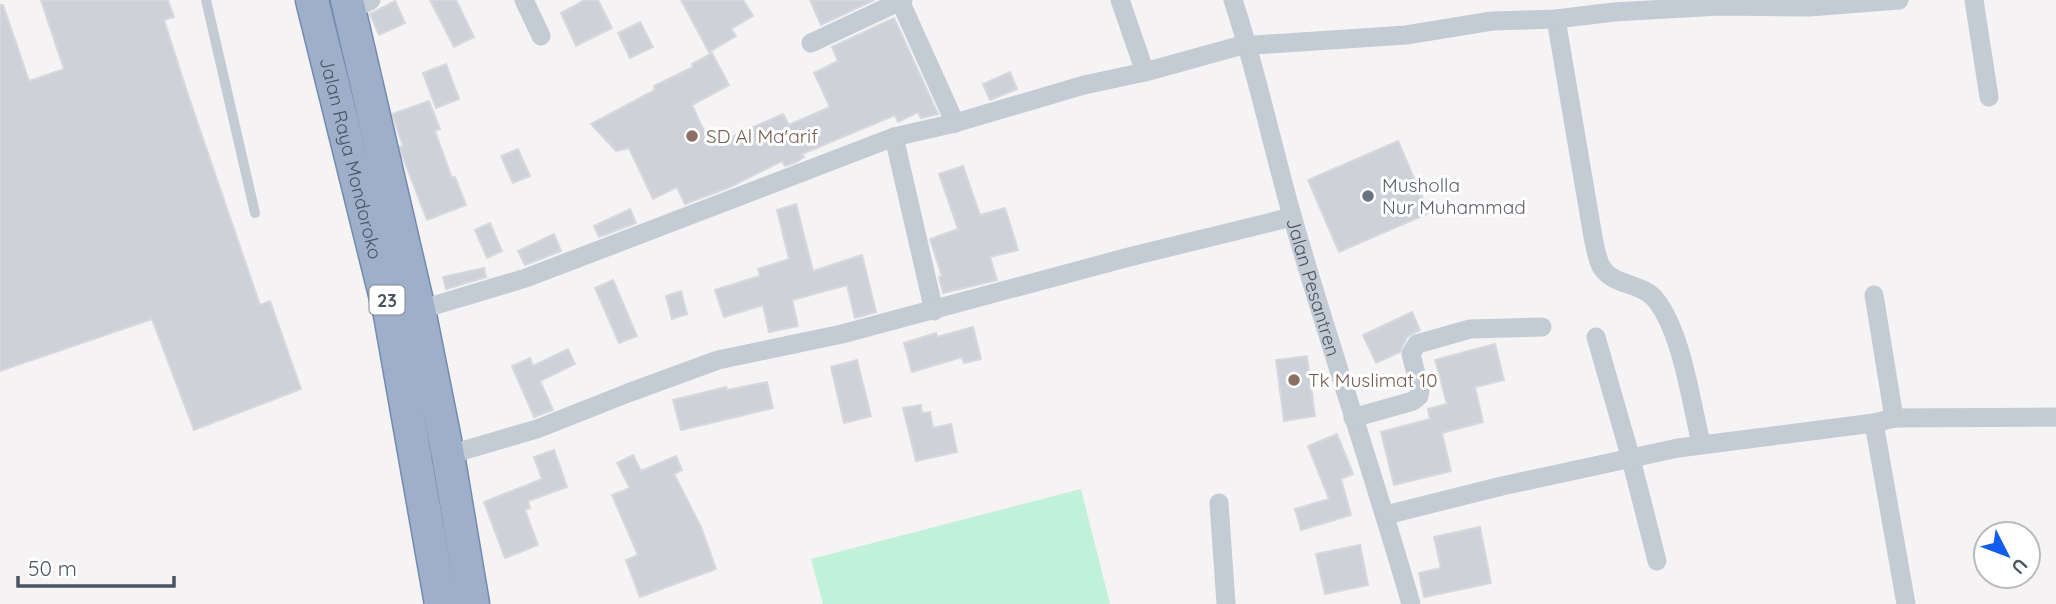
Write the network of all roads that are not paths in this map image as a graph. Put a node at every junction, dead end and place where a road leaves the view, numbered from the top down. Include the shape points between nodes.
1 (206, 0) edge
2 (312, 0) edge
3 (524, 0) edge
4 (1120, 0) edge
5 (1233, 0) edge
6 (1899, 0) edge
7 (1974, 0) edge
8 (902, 1) edge
9 (1747, 3) edge
10 (356, 4) edge
11 (1613, 6) edge
12 (1556, 19) junction
13 (541, 36) dead end
14 (811, 43) dead end
15 (1244, 46) junction
16 (1145, 72) junction
17 (1989, 97) dead end
18 (955, 123) junction
19 (894, 137) junction
20 (255, 213) dead end
21 (1286, 219) junction
22 (1874, 295) dead end
23 (419, 310) junction
24 (934, 311) junction
25 (1542, 327) dead end
26 (1596, 337) dead end
27 (2056, 417) edge
28 (1353, 418) junction
29 (1894, 418) junction
30 (1874, 424) junction
31 (1701, 443) junction
32 (448, 455) junction
33 (1632, 459) junction
34 (1219, 503) dead end
35 (1386, 515) junction
36 (1657, 561) dead end
37 (441, 604) edge
38 (473, 604) edge
39 (1226, 604) edge
40 (1411, 604) edge
41 (1906, 604) edge

1 - 20 lane
2 - 37 highway, Jalan Raya Mondoroko / 23 via 390,315
3 - 13 street
4 - 16 street
5 - 15 street, Jalan Pesantren
6 - 9 street via 1809,7
7 - 17 street
8 - 14 street
8 - 18 street
9 - 11 street
10 - 23 highway, Jalan Raya Mondoroko / 23
11 - 12 street
12 - 15 street via 1492,21 1406,35
12 - 31 street via 1602,269 1644,289 1666,315
15 - 16 street
15 - 21 street, Jalan Pesantren
16 - 18 street
18 - 19 street
19 - 23 street via 526,278
19 - 24 street
21 - 24 street
21 - 28 street, Jalan Pesantren
22 - 29 street
23 - 32 highway, Jalan Raya Mondoroko / 23
24 - 32 street via 718,360 537,429
25 - 28 street via 1470,329 1417,344 1411,354 1419,396
26 - 33 street
27 - 29 street
28 - 35 street, Jalan Pesantren
29 - 30 street
30 - 31 street
30 - 41 street
31 - 33 street
32 - 38 highway, Jalan Raya Mondoroko / 23
33 - 35 street
33 - 36 street
34 - 39 street
35 - 40 street, Jalan Pesantren

